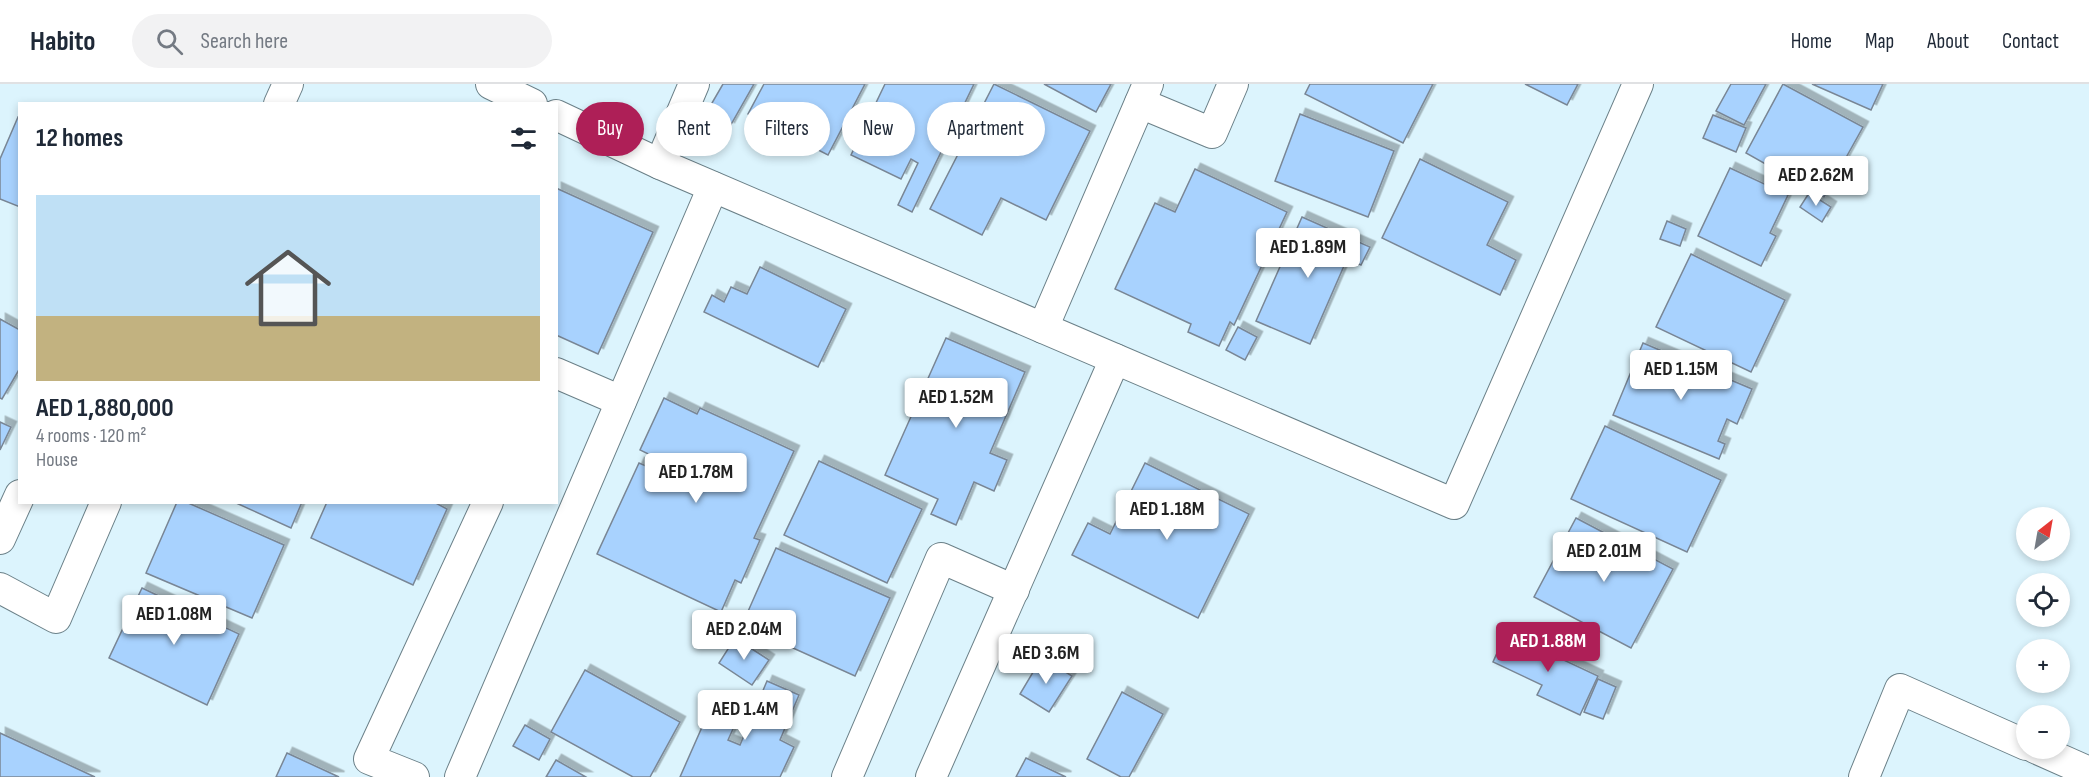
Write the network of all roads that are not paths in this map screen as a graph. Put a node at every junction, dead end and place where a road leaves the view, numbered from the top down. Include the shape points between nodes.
1 (288, 84) edge
2 (491, 84) edge
3 (694, 84) edge
4 (1233, 84) edge
5 (1638, 84) edge
6 (1144, 93) edge
7 (280, 102) edge
8 (528, 102) edge
9 (558, 116) edge
10 (660, 164) junction
11 (713, 187) junction
12 (1043, 328) junction
13 (1115, 359) junction
14 (558, 374) edge
15 (621, 401) junction
16 (18, 499) edge
17 (105, 504) edge
18 (487, 504) edge
19 (0, 539) edge
20 (0, 588) edge
21 (1014, 590) junction
22 (2016, 741) edge
23 (2060, 759) edge
24 (2089, 772) edge
25 (414, 777) edge
26 (460, 777) edge
27 (847, 777) edge
28 (931, 777) edge
29 (1864, 777) edge

1 - 7 street
2 - 8 street
3 - 10 street
4 - 6 street via 1212,133
5 - 13 street via 1454,504
6 - 12 street
9 - 10 street
10 - 11 street
11 - 12 street
11 - 15 street
12 - 13 street
13 - 21 street
14 - 15 street
15 - 26 street
16 - 19 street
17 - 20 street via 56,618
18 - 25 street via 369,759
21 - 27 street via 941,558
21 - 28 street
22 - 29 street via 1900,689
23 - 24 street

